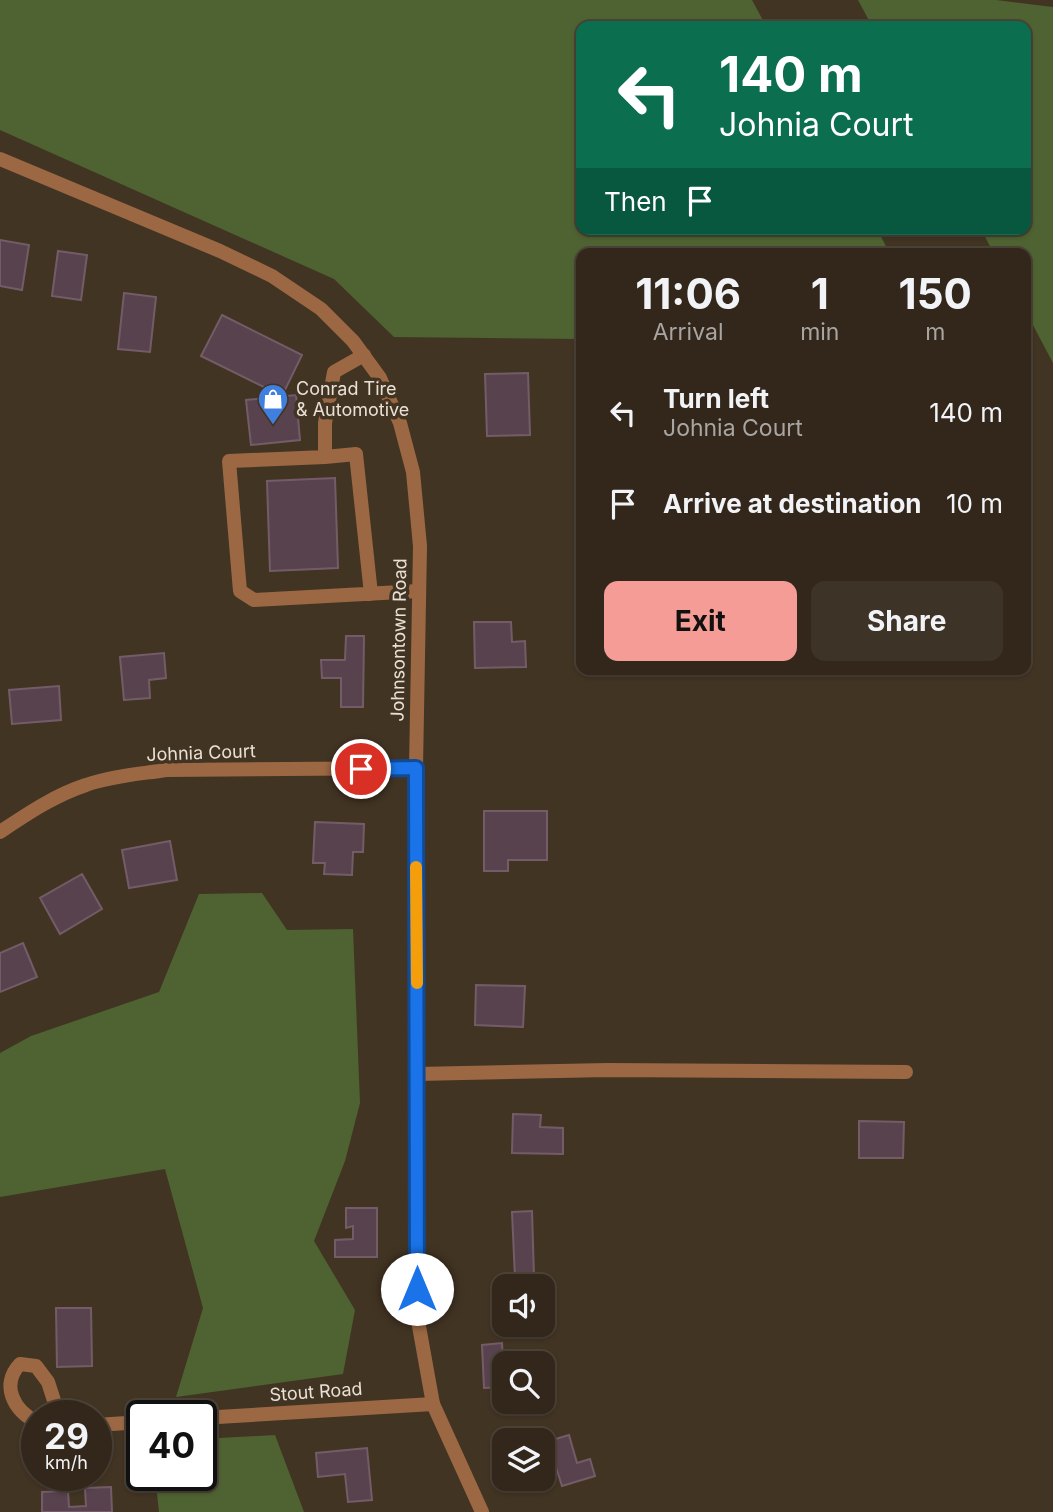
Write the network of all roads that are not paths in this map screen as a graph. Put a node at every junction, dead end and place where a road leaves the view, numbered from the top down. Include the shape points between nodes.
1 (0, 159) edge
2 (364, 355) junction
3 (325, 457) junction
4 (419, 592) junction
5 (370, 594) junction
6 (416, 768) junction
7 (0, 832) edge
8 (906, 1072) dead end
9 (417, 1074) junction
10 (54, 1400) edge
11 (433, 1404) junction
12 (21, 1414) edge
13 (217, 1417) edge
14 (482, 1512) edge

1 - 2 street, Johnsontown Road via 272,276 321,309
2 - 3 street via 334,372
2 - 4 street, Johnsontown Road via 400,423 413,472
3 - 5 street via 356,454
3 - 5 street via 229,461 240,591 254,600
4 - 5 street
4 - 6 street, Johnsontown Road
6 - 7 street, Johnia Court via 166,771 126,776 86,785 45,803
6 - 9 street, Johnsontown Road
8 - 9 street
9 - 11 street, Johnsontown Road via 417,1315
10 - 12 street via 48,1381 36,1366 20,1364 10,1379 10,1397
11 - 13 street, Stout Road
11 - 14 street, Johnsontown Road

